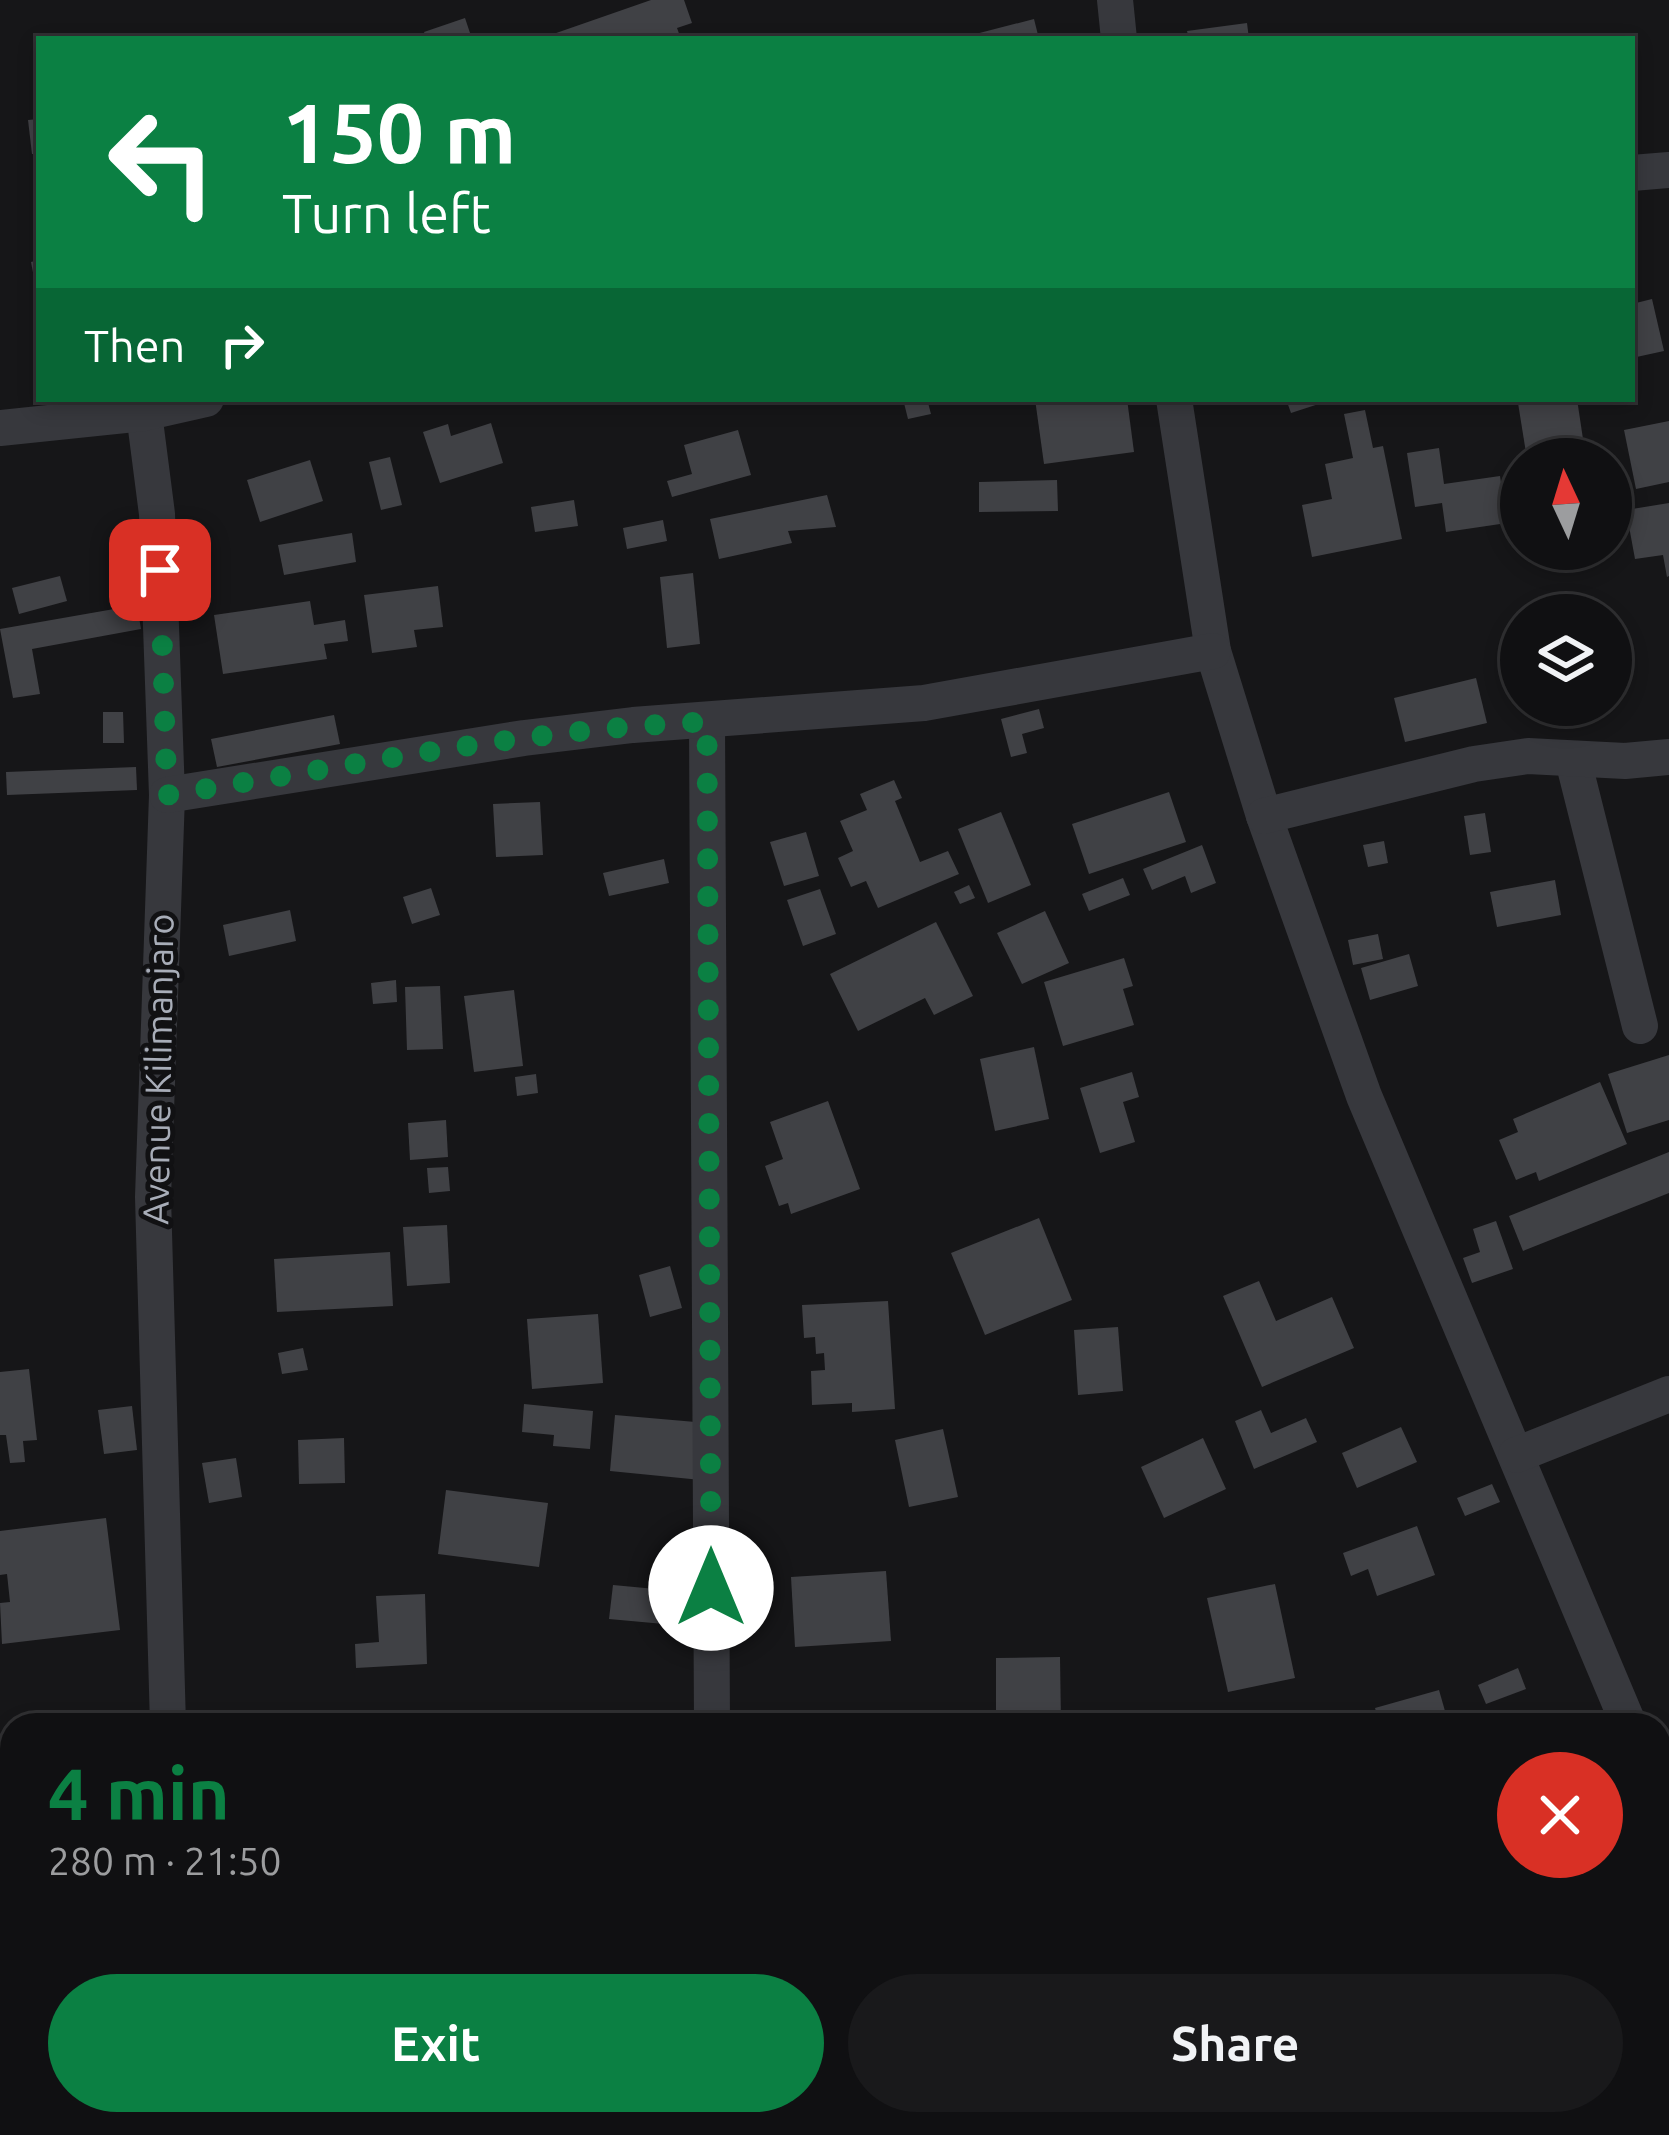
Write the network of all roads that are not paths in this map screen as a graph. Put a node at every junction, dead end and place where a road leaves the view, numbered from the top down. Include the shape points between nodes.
1 (1115, 0) edge
2 (1119, 36) edge
3 (1669, 170) edge
4 (1635, 173) edge
5 (193, 402) edge
6 (1174, 402) edge
7 (144, 413) junction
8 (0, 428) edge
9 (1213, 650) junction
10 (707, 722) junction
11 (1669, 757) edge
12 (1573, 760) junction
13 (167, 795) junction
14 (1264, 816) junction
15 (1640, 1025) dead end
16 (1669, 1394) edge
17 (1516, 1455) junction
18 (168, 1713) edge
19 (712, 1713) edge
20 (1625, 1713) edge

1 - 2 street
3 - 4 street
5 - 7 street
6 - 9 street
7 - 8 street
7 - 13 street, Avenue Kilimanjaro via 158,532
9 - 10 street via 924,703
9 - 14 street
10 - 13 street via 524,738
10 - 19 street
11 - 12 street
12 - 14 street via 1474,764
12 - 15 street
13 - 18 street, Avenue Kilimanjaro via 153,1197
14 - 17 street via 1364,1096
16 - 17 street
17 - 20 street

